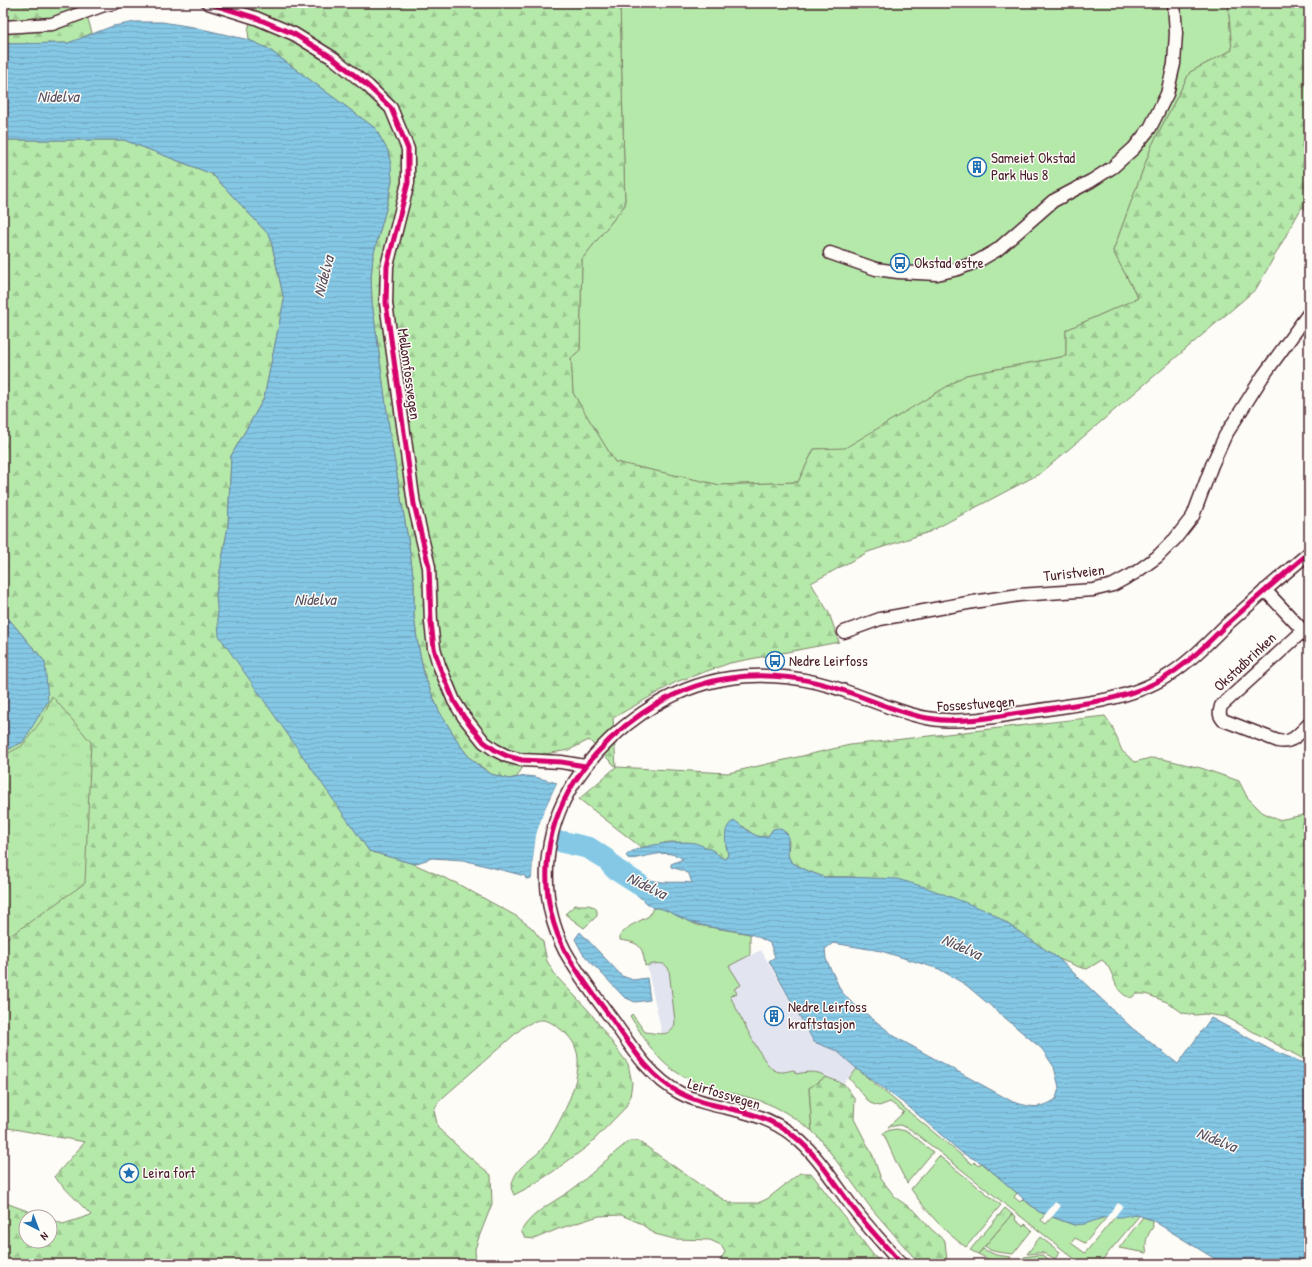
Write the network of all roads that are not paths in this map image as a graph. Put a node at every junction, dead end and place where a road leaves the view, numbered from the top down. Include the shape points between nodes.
1 (115, 3) edge
2 (208, 3) edge
3 (1174, 3) edge
4 (3, 27) edge
5 (830, 253) dead end
6 (1309, 313) edge
7 (1309, 553) edge
8 (1265, 590) junction
9 (844, 632) dead end
10 (1306, 634) edge
11 (1309, 724) edge
12 (585, 766) junction
13 (547, 885) joint
14 (901, 1264) edge

1 - 4 street via 52,24
2 - 12 street, Mellomfossvegen via 256,18 294,34 333,58 391,108 408,148 408,183 387,266 386,303 414,504 429,567 431,622 439,665 464,717 479,736 495,750 522,760
3 - 5 street via 1174,64 1167,94 1150,128 1134,148 1113,167 1053,201 997,250 958,269 937,274 898,272 876,269
6 - 9 street, Turistveien via 1263,376 1225,436 1193,516 1175,539 1135,573 1113,585 1092,590 1019,595 973,602 880,619
7 - 8 street, Fossestuvegen
8 - 10 street, Okstadbrinken
8 - 12 street, Fossestuvegen via 1169,675 1140,690 1119,697 985,718 940,720 904,712 821,684 768,677 726,678 671,696 648,709 607,743
10 - 11 street, Okstadbrinken via 1221,706 1219,712 1223,720 1285,742
12 - 13 street, Fossestuvegen via 560,809 551,835
13 - 14 street, Leirfossvegen via 552,915 565,950 580,976 650,1069 681,1093 767,1120 796,1138

